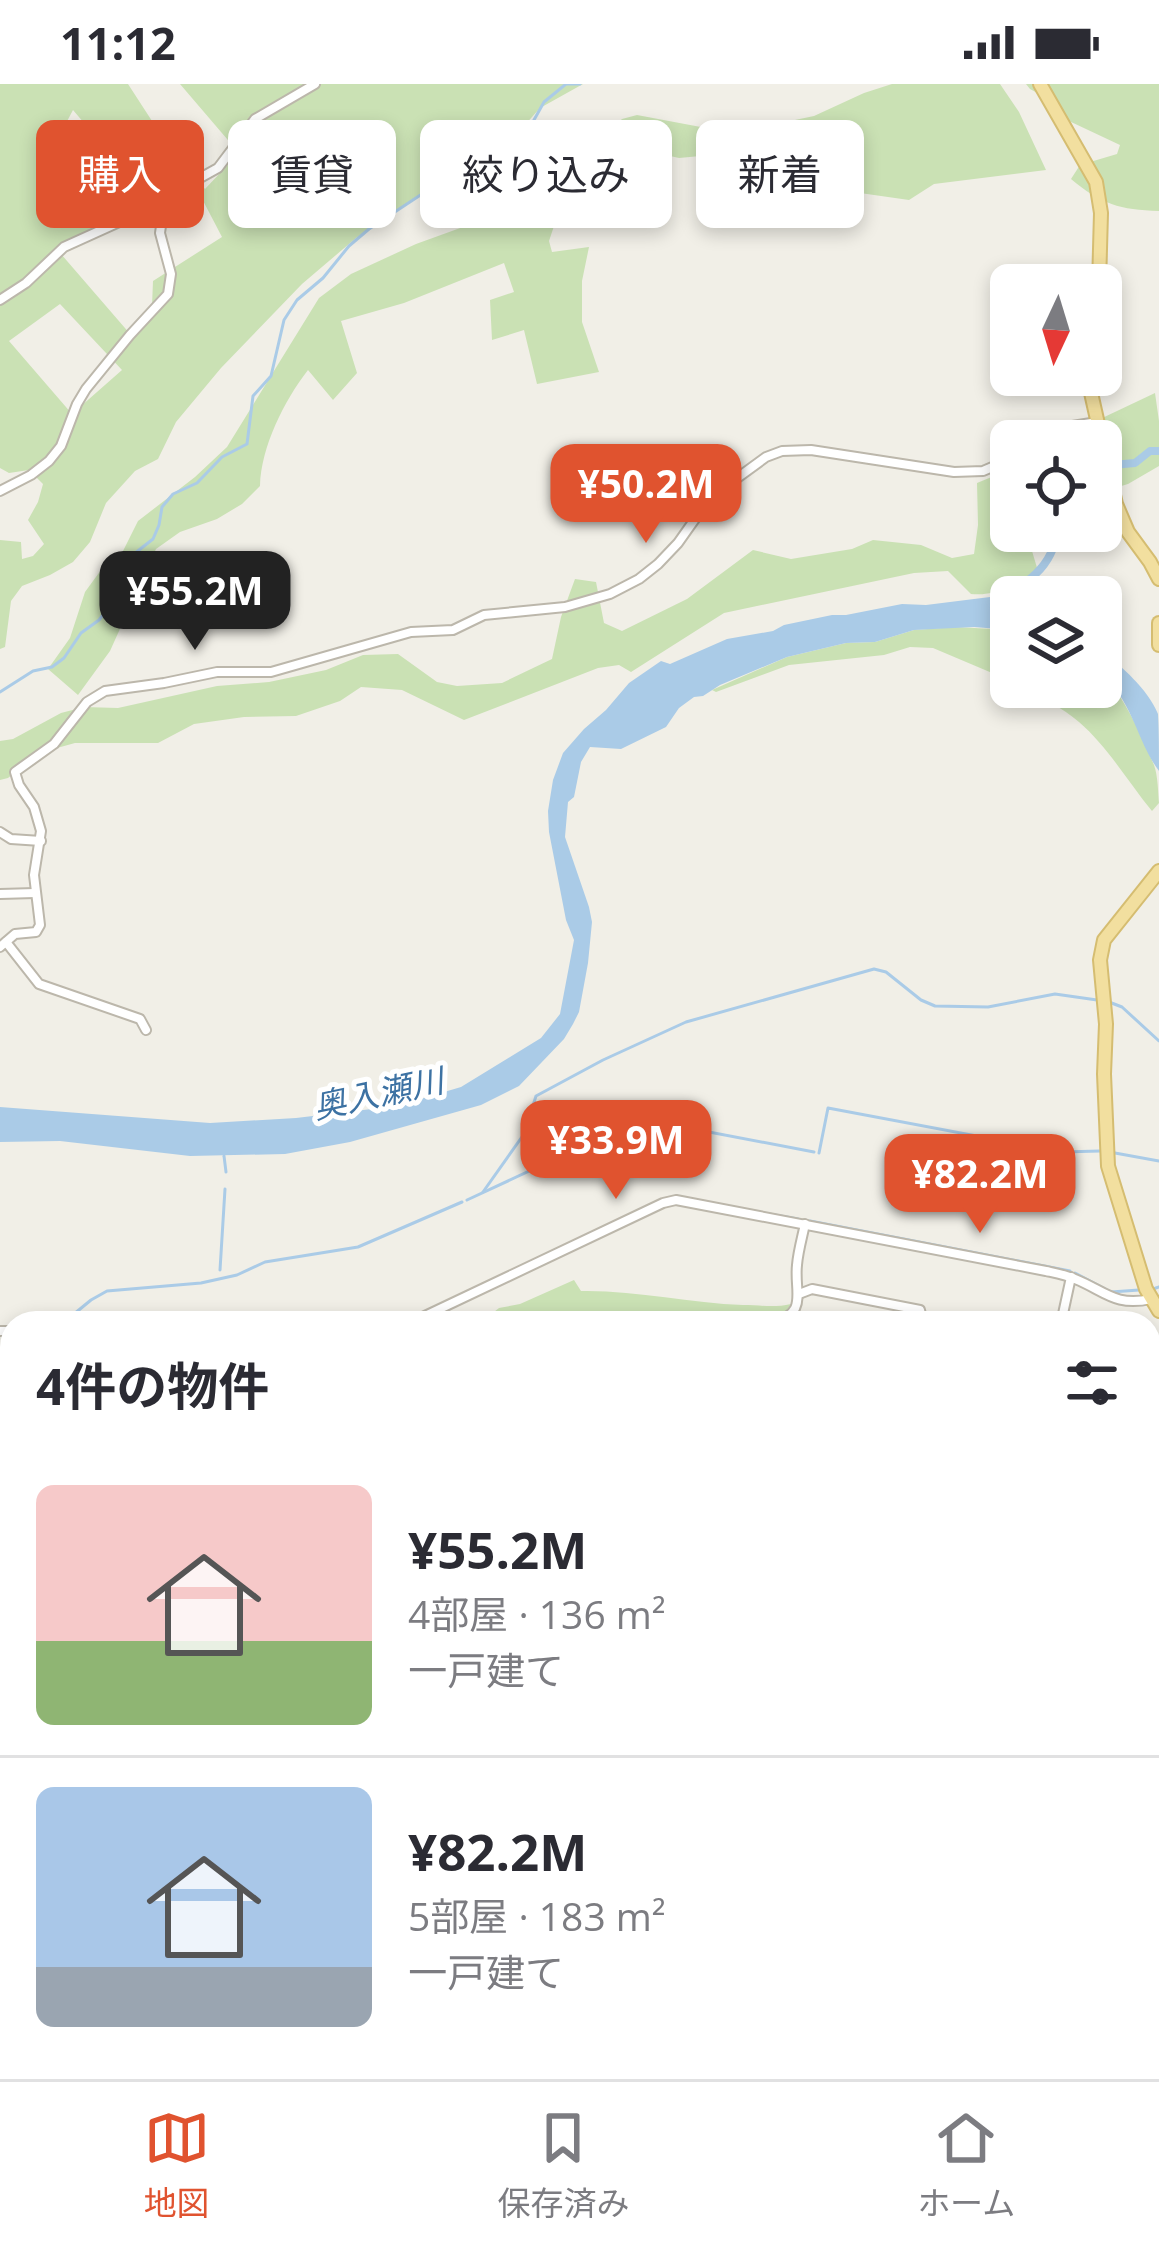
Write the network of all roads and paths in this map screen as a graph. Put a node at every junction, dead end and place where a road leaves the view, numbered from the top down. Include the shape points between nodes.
1 (315, 84) edge
2 (1040, 84) edge
3 (204, 175) edge
4 (108, 228) edge
5 (160, 228) edge
6 (1100, 264) edge
7 (0, 300) edge
8 (990, 468) edge
9 (0, 491) edge
10 (1122, 518) edge
11 (1159, 580) edge
12 (1159, 622) edge
13 (1159, 645) edge
14 (0, 832) edge
15 (40, 841) junction
16 (1159, 871) edge
17 (35, 893) junction
18 (0, 894) edge
19 (3, 945) edge
20 (146, 1030) dead end
21 (805, 1225) junction
22 (1071, 1277) junction
23 (799, 1294) junction
24 (1155, 1305) edge
25 (436, 1311) edge
26 (792, 1311) edge
27 (921, 1311) edge
28 (1064, 1311) edge

1 - 3 street via 255,118
2 - 6 main road via 1096,182
4 - 7 street via 64,247
5 - 9 street via 168,294 86,389 62,446
8 - 15 street via 954,472 782,451 718,492 658,564 610,594 484,615 453,630 412,632 271,672 217,671 105,691 15,772
10 - 11 main road
12 - 13 main road
14 - 15 street
15 - 17 street
16 - 24 main road via 1104,940 1100,959 1108,1166
17 - 18 street
17 - 19 street via 36,932 12,935
19 - 20 street via 39,983 140,1019
21 - 22 street
21 - 23 street
21 - 25 street via 671,1201
22 - 24 street via 1112,1299
22 - 28 street
23 - 26 street
23 - 27 street via 812,1289

